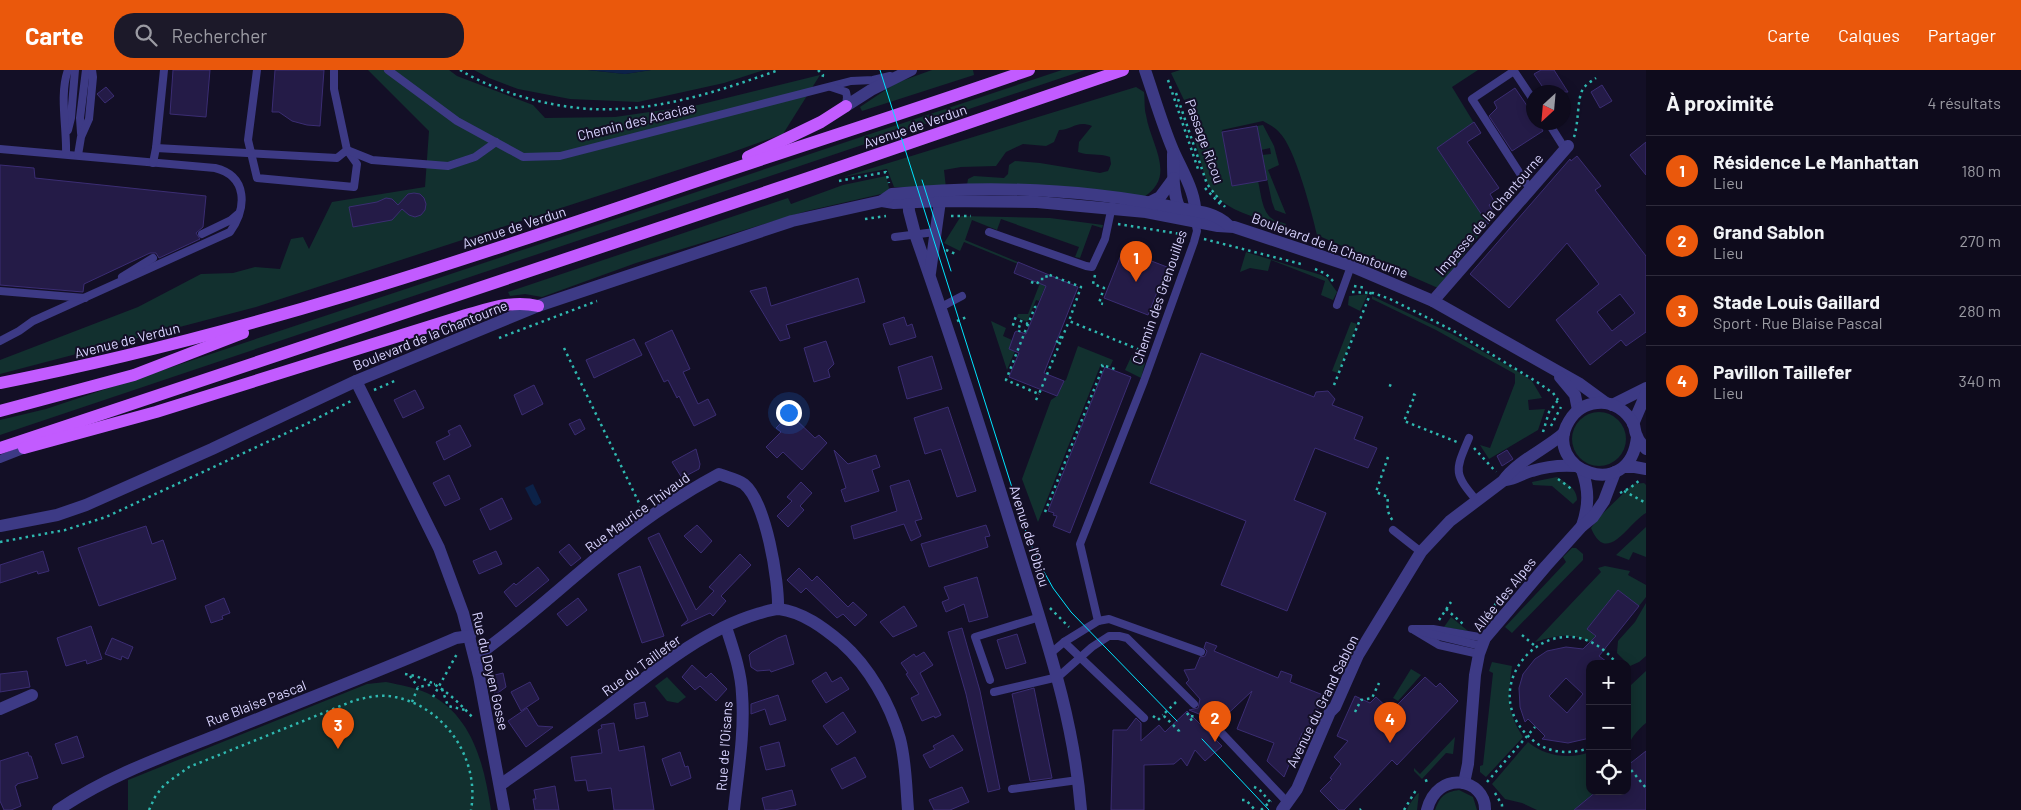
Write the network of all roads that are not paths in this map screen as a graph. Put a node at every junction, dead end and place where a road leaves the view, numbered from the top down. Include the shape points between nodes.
1 (68, 70) edge
2 (75, 70) edge
3 (86, 70) edge
4 (92, 70) edge
5 (164, 70) edge
6 (257, 70) edge
7 (334, 70) edge
8 (388, 70) edge
9 (1029, 70) edge
10 (1123, 70) edge
11 (1145, 70) edge
12 (907, 71) edge
13 (831, 87) junction
14 (1526, 89) edge
15 (846, 106) junction
16 (1554, 130) edge
17 (67, 135) junction
18 (81, 136) junction
19 (496, 142) junction
20 (156, 148) junction
21 (1567, 148) joint
22 (0, 149) edge
23 (347, 150) junction
24 (1173, 150) junction
25 (250, 152) junction
26 (66, 154) junction
27 (78, 155) junction
28 (153, 163) junction
29 (1174, 178) junction
30 (694, 182) junction
31 (1530, 190) junction
32 (939, 196) junction
33 (908, 197) junction
34 (1150, 202) junction
35 (1113, 204) junction
36 (1178, 208) junction
37 (238, 214) junction
38 (1195, 216) junction
39 (935, 232) junction
40 (989, 232) dead end
41 (202, 234) dead end
42 (915, 234) junction
43 (894, 237) dead end
44 (153, 258) dead end
45 (1187, 259) junction
46 (1196, 262) dead end
47 (1351, 266) junction
48 (930, 276) junction
49 (0, 291) edge
50 (91, 296) junction
51 (962, 296) dead end
52 (1433, 301) junction
53 (1337, 305) dead end
54 (538, 306) junction
55 (941, 307) junction
56 (308, 308) junction
57 (0, 341) edge
58 (1553, 369) junction
59 (356, 381) junction
60 (0, 383) edge
61 (1646, 388) edge
62 (176, 390) junction
63 (1646, 394) edge
64 (1609, 404) junction
65 (1578, 410) junction
66 (0, 411) edge
67 (1635, 431) junction
68 (1564, 433) junction
69 (1467, 442) road end
70 (35, 445) junction
71 (0, 448) edge
72 (1646, 449) edge
73 (0, 453) edge
74 (0, 459) edge
75 (1579, 468) junction
76 (1619, 470) junction
77 (1646, 470) edge
78 (1503, 480) junction
79 (1477, 501) junction
80 (0, 526) edge
81 (1582, 526) junction
82 (1394, 528) road end
83 (1421, 552) junction
84 (778, 609) junction
85 (1040, 617) junction
86 (1098, 621) junction
87 (1126, 623) junction
88 (726, 627) junction
89 (470, 636) junction
90 (1109, 636) junction
91 (1064, 642) junction
92 (1482, 646) junction
93 (1201, 652) dead end
94 (1051, 653) junction
95 (475, 657) junction
96 (1080, 657) junction
97 (1058, 678) junction
98 (990, 680) dead end
99 (994, 692) dead end
100 (32, 695) dead end
101 (1194, 704) dead end
102 (0, 709) edge
103 (1144, 718) dead end
104 (1215, 726) dead end
105 (1078, 780) junction
106 (1464, 783) junction
107 (500, 785) junction
108 (1012, 789) dead end
109 (1285, 807) edge
110 (58, 810) edge
111 (504, 810) edge
112 (734, 810) edge
113 (908, 810) edge
114 (1081, 810) edge
115 (1427, 810) edge
116 (1486, 810) edge

1 - 17 lane via 64,115
2 - 17 lane
3 - 18 lane
4 - 18 lane via 89,119
5 - 20 lane
6 - 25 lane via 248,140
7 - 23 lane via 334,89
8 - 19 lane, Chemin des Acacias via 456,121
9 - 30 main road, Avenue de Verdun
10 - 62 main road, Avenue de Verdun
11 - 24 street
12 - 13 lane, Chemin des Acacias
12 - 15 street
13 - 15 lane via 846,92
13 - 19 lane, Chemin des Acacias via 560,156 523,157
14 - 31 lane via 1514,72 1472,99
15 - 30 main road via 821,122
16 - 21 lane
17 - 26 lane
18 - 27 lane
19 - 23 lane via 475,157 448,166 372,160
20 - 25 lane
20 - 28 lane
21 - 31 street, Impasse de la Chantourne
22 - 26 lane
23 - 25 lane via 337,158
23 - 25 lane via 357,164 354,187 257,178
24 - 29 street
24 - 38 street via 1185,173
26 - 27 lane
27 - 28 lane
28 - 37 lane via 226,171 236,178 239,186
29 - 34 street via 1160,197
29 - 36 street
30 - 56 main road, Avenue de Verdun via 492,251
31 - 52 street, Impasse de la Chantourne
32 - 33 street, Boulevard de la Chantourne
32 - 35 street, Boulevard de la Chantourne via 1037,191
32 - 39 street, Avenue de l'Obiou
33 - 42 street, Avenue de l'Obiou
33 - 54 street, Boulevard de la Chantourne via 892,194 882,201 792,221
34 - 35 street, Boulevard de la Chantourne
34 - 36 street, Boulevard de la Chantourne
35 - 38 street, Boulevard de la Chantourne via 1146,212
35 - 40 lane via 1105,239 1092,267
36 - 38 street
37 - 41 lane
37 - 50 lane via 230,232
38 - 45 lane, Chemin des Grenouilles via 1196,237
38 - 47 street, Boulevard de la Chantourne via 1223,222
39 - 42 lane
39 - 48 street, Avenue de l'Obiou
42 - 43 lane
42 - 48 street, Avenue de l'Obiou
44 - 50 lane
45 - 46 lane
45 - 86 lane, Chemin des Grenouilles via 1144,381 1080,544
47 - 52 street, Boulevard de la Chantourne
47 - 53 lane
48 - 55 street, Avenue de l'Obiou
49 - 50 lane
50 - 57 lane via 33,321
51 - 55 lane
52 - 58 street, Boulevard de la Chantourne
54 - 59 street, Boulevard de la Chantourne
54 - 70 main road via 513,303 466,314 156,412
55 - 85 street, Avenue de l'Obiou
56 - 60 main road, Avenue de Verdun via 137,354
56 - 66 main road via 134,375
58 - 64 street, Boulevard de la Chantourne
58 - 65 street, Boulevard de la Chantourne via 1575,395
59 - 80 street, Boulevard de la Chantourne via 86,505 57,515
59 - 89 street, Rue du Doyen Gosse via 439,548
61 - 64 street
62 - 70 lane
62 - 71 main road, Avenue de Verdun
63 - 67 street
64 - 65 street via 1587,405
64 - 67 street via 1623,411
65 - 68 street
67 - 72 street
67 - 76 street via 1633,453
68 - 75 street via 1565,447
68 - 78 street, Avenue du Grand Sablon
69 - 79 lane via 1458,471 1460,480
70 - 73 main road
70 - 74 lane
75 - 76 street via 1595,475
75 - 78 street, Avenue du Grand Sablon via 1556,465
75 - 81 street, Allée des Alpes via 1588,489 1588,506
76 - 77 street via 1635,466
76 - 81 street, Allée des Alpes via 1601,506
78 - 79 street, Avenue du Grand Sablon
79 - 83 street, Avenue du Grand Sablon via 1450,521
81 - 92 street, Allée des Alpes
82 - 83 lane
83 - 109 street, Avenue du Grand Sablon via 1358,655 1297,790
84 - 88 street, Rue du Taillefer
84 - 95 street, Rue Maurice Thivaud via 779,590 765,525 756,500 744,483 719,474 616,542
84 - 113 street via 813,621 854,654 886,703 900,739
85 - 94 street, Avenue de l'Obiou
85 - 98 lane via 975,637
86 - 87 lane via 1109,619
86 - 91 lane
87 - 90 lane
87 - 93 lane
88 - 107 street, Rue du Taillefer via 663,666
88 - 112 street, Rue de l'Oisans via 742,694
89 - 95 street, Rue du Doyen Gosse
89 - 110 street, Rue Blaise Pascal via 456,638 379,672 156,759 105,782
90 - 96 lane
90 - 101 lane via 1127,638
91 - 94 lane
91 - 96 lane
92 - 92 lane via 1433,629 1412,629 1439,645
92 - 106 street, Allée des Alpes
94 - 97 street, Avenue de l'Obiou
95 - 107 street, Rue du Doyen Gosse
96 - 97 lane
96 - 103 lane
97 - 99 lane
97 - 105 street, Avenue de l'Obiou via 1073,739
100 - 102 street
104 - 109 lane
105 - 108 lane
105 - 114 street, Avenue de l'Obiou
106 - 115 street via 1443,785 1434,793
106 - 116 street via 1481,796
107 - 111 street, Rue du Doyen Gosse

